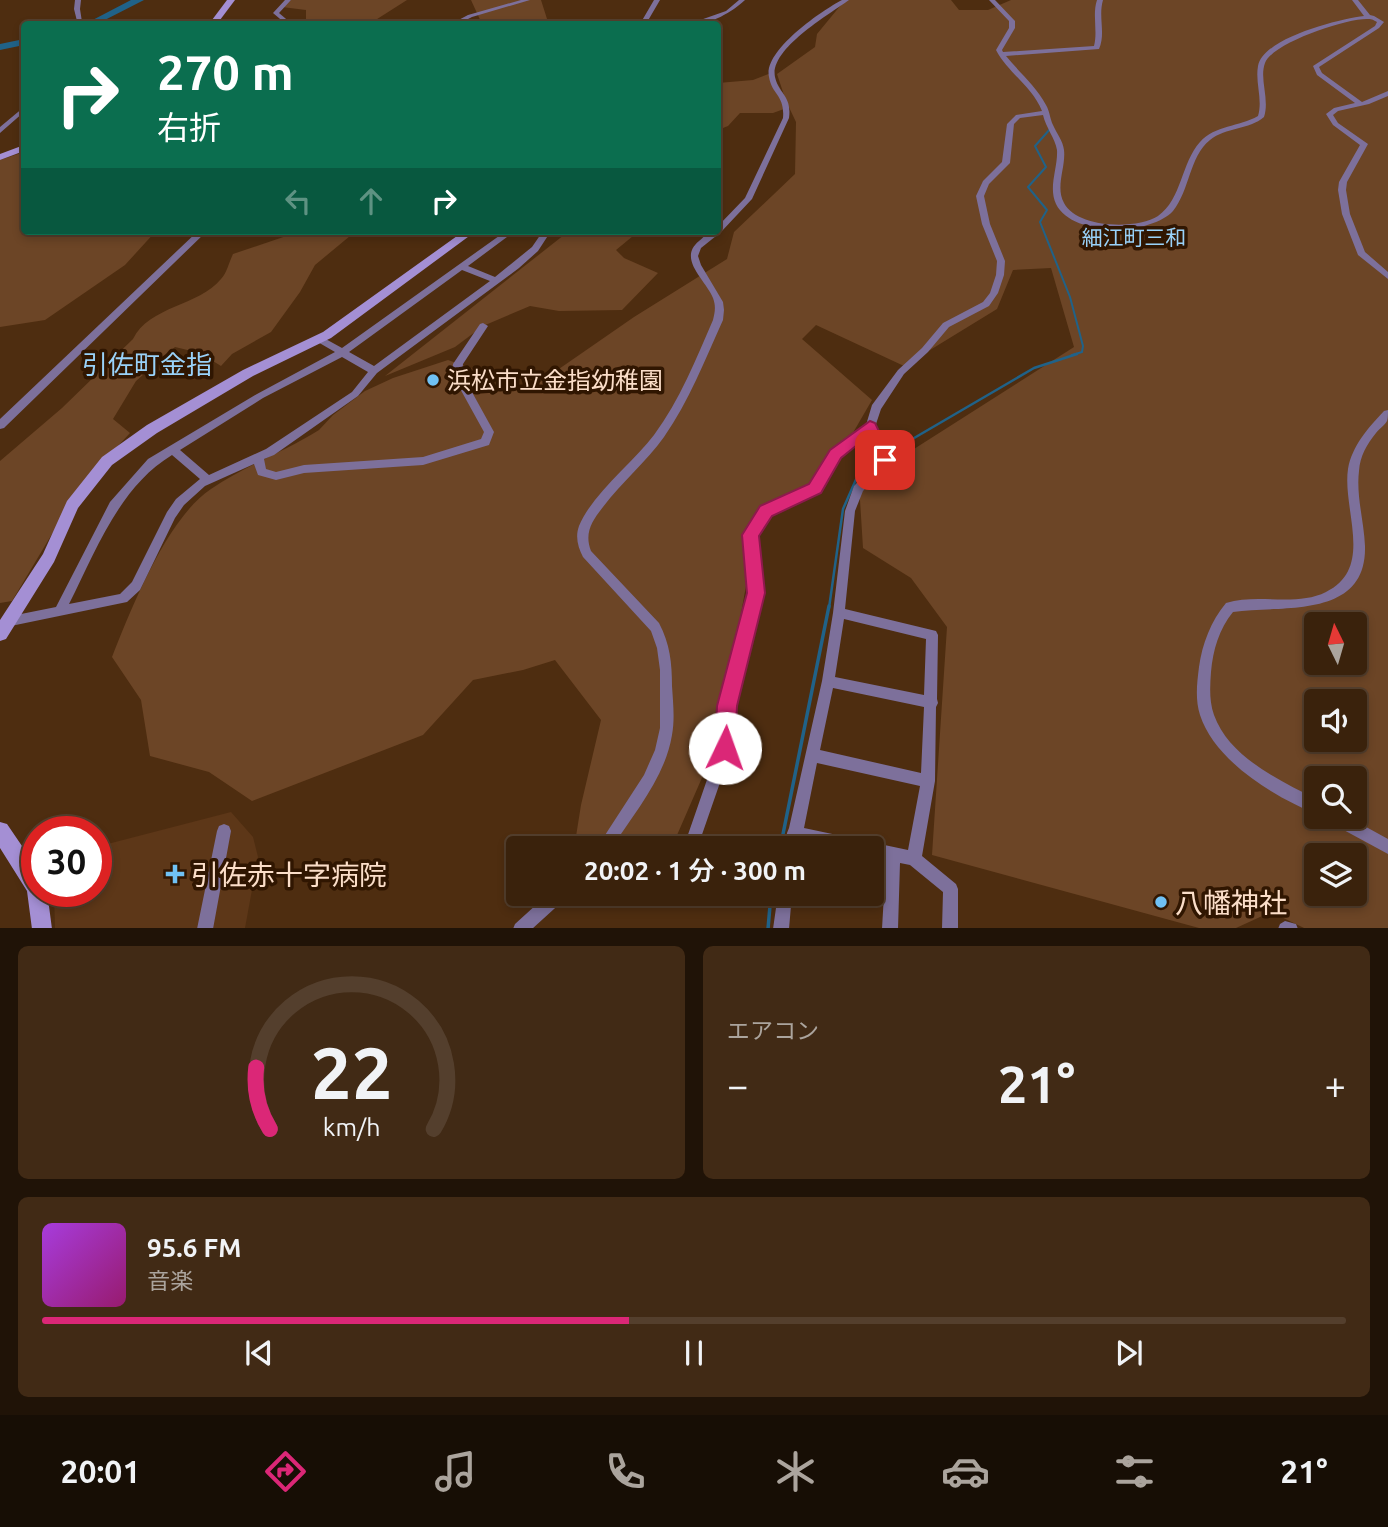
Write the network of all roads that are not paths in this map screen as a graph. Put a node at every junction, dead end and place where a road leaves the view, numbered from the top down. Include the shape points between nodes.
1 (78, 0) edge
2 (231, 0) edge
3 (288, 0) edge
4 (527, 0) edge
5 (657, 0) edge
6 (742, 0) edge
7 (846, 0) edge
8 (992, 0) edge
9 (1108, 0) edge
10 (1355, 0) edge
11 (1099, 1) edge
12 (1368, 16) junction
13 (80, 21) dead end
14 (215, 21) edge
15 (285, 21) edge
16 (460, 21) edge
17 (645, 21) edge
18 (703, 21) edge
19 (1001, 54) junction
20 (1388, 93) edge
21 (1359, 103) junction
22 (21, 112) edge
23 (1046, 113) junction
24 (0, 131) edge
25 (21, 149) edge
26 (0, 157) edge
27 (721, 226) edge
28 (200, 235) edge
29 (465, 235) edge
30 (507, 235) edge
31 (545, 235) edge
32 (711, 235) edge
33 (463, 267) junction
34 (1388, 276) edge
35 (494, 280) junction
36 (482, 326) dead end
37 (319, 339) junction
38 (341, 353) junction
39 (374, 370) junction
40 (1388, 414) edge
41 (0, 425) edge
42 (870, 427) junction
43 (172, 449) junction
44 (258, 458) junction
45 (207, 478) junction
46 (59, 612) junction
47 (839, 613) junction
48 (3, 628) edge
49 (828, 681) junction
50 (932, 703) junction
51 (813, 755) junction
52 (928, 781) junction
53 (1304, 800) edge
54 (1356, 829) edge
55 (0, 831) edge
56 (224, 831) dead end
57 (794, 833) junction
58 (612, 836) edge
59 (695, 836) edge
60 (794, 836) edge
61 (808, 836) edge
62 (1388, 847) edge
63 (884, 852) edge
64 (892, 854) junction
65 (914, 859) junction
66 (21, 861) edge
67 (546, 906) edge
68 (784, 906) edge
69 (39, 907) edge
70 (42, 928) edge
71 (205, 928) edge
72 (521, 928) edge
73 (781, 928) edge
74 (890, 928) edge
75 (950, 928) edge

1 - 13 street
2 - 14 street
3 - 15 street via 276,13
4 - 16 street
5 - 17 street
6 - 18 street via 722,16
7 - 27 street via 804,27 775,61 771,72 786,100 786,118 748,200
8 - 19 street via 1012,21
9 - 11 street
10 - 12 street
11 - 19 street via 1097,48
12 - 21 street via 1380,24 1316,66 1319,74
12 - 23 street via 1281,44 1265,56 1261,117 1204,141 1178,198 1148,223 1097,225 1062,208 1057,195 1060,146
19 - 23 street via 1027,81
20 - 21 street
21 - 34 street via 1329,114 1335,124 1364,144 1343,182 1346,214 1361,253
22 - 24 street
23 - 42 street via 1018,116 1011,124 1006,163 980,196 1001,261 995,293 986,304 946,325 901,372 876,408
25 - 26 street
28 - 41 street
29 - 37 street
30 - 33 street
31 - 35 street via 536,249
32 - 58 street via 694,256 720,304 707,345 668,424 602,502 582,533 587,554 655,627 666,665 666,733 659,758
33 - 35 street
33 - 38 street
35 - 39 street
36 - 44 street via 458,364 457,374 489,432 485,442 423,461 304,469 276,476 262,472
37 - 38 street
37 - 48 street via 218,390 107,461 72,505 48,557
38 - 39 street
38 - 43 street
39 - 44 street via 355,394
40 - 53 street via 1358,453 1353,469 1361,556 1355,576 1342,590 1321,599 1230,607 1216,627 1203,673 1203,705 1217,739 1245,764
42 - 47 street via 883,454 858,489 850,511
42 - 59 street via 836,454 815,489 766,511 750,535 756,593 727,706 725,748
43 - 45 street
43 - 46 street via 137,477 114,505
44 - 45 street
45 - 46 street via 171,515 129,595
46 - 48 street
47 - 49 street
47 - 50 street via 932,635
49 - 50 street
49 - 51 street
50 - 52 street
51 - 52 street
51 - 57 street
52 - 65 street
54 - 62 street
55 - 66 street
56 - 71 street
57 - 60 street
57 - 61 street
63 - 64 street
64 - 65 street
64 - 74 street
65 - 75 street via 951,889
67 - 72 street
68 - 73 street
69 - 70 street

